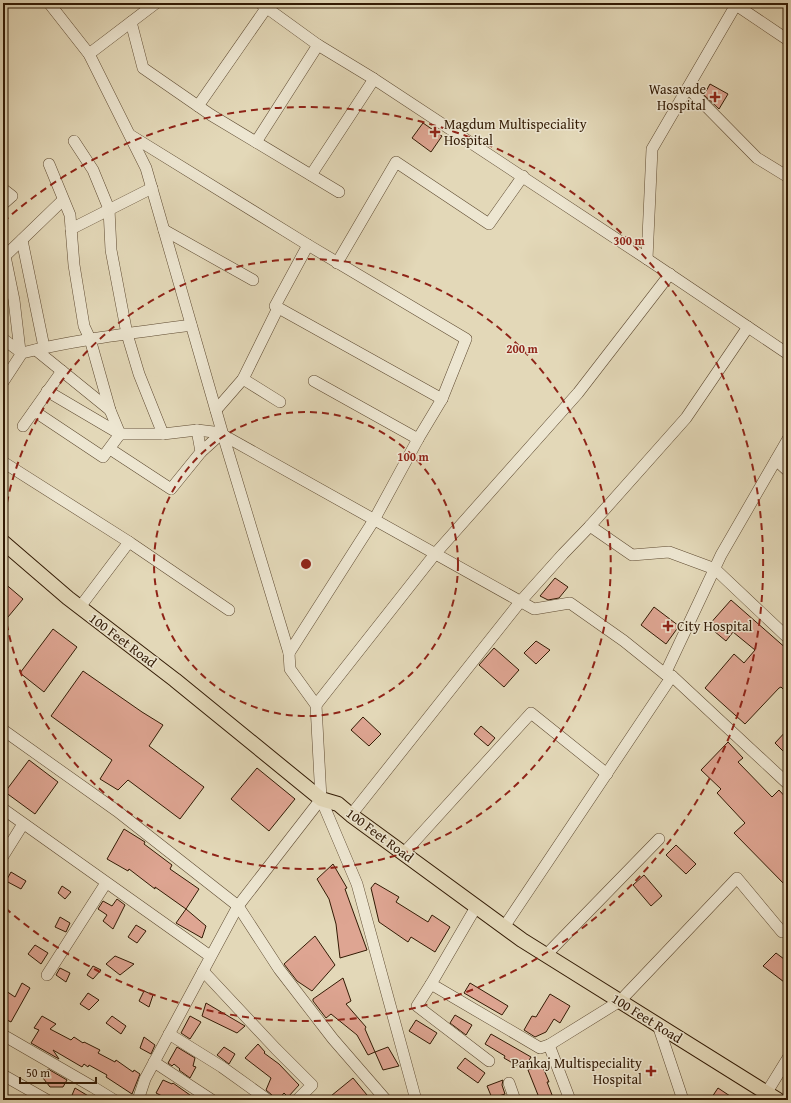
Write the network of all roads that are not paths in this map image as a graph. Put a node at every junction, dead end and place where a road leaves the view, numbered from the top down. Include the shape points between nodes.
1 (49, 3) edge
2 (156, 3) edge
3 (736, 4) edge
4 (264, 5) edge
5 (131, 22) junction
6 (788, 40) edge
7 (318, 45) junction
8 (89, 54) junction
9 (374, 79) junction
10 (688, 88) junction
11 (198, 106) junction
12 (130, 134) junction
13 (74, 141) dead end
14 (256, 142) junction
15 (49, 164) dead end
16 (310, 175) junction
17 (523, 176) junction
18 (788, 177) edge
19 (152, 188) junction
20 (3, 189) edge
21 (339, 192) dead end
22 (63, 200) junction
23 (3, 204) edge
24 (109, 209) junction
25 (71, 229) junction
26 (164, 230) junction
27 (22, 240) junction
28 (308, 245) junction
29 (4, 257) edge
30 (647, 259) junction
31 (338, 262) junction
32 (670, 274) junction
33 (253, 280) dead end
34 (278, 308) junction
35 (191, 325) junction
36 (748, 327) junction
37 (127, 334) junction
38 (3, 339) edge
39 (90, 339) junction
40 (40, 349) junction
41 (21, 352) junction
42 (788, 354) edge
43 (62, 371) junction
44 (243, 379) junction
45 (314, 380) dead end
46 (3, 382) edge
47 (48, 392) junction
48 (442, 399) junction
49 (280, 402) dead end
50 (110, 410) junction
51 (216, 410) junction
52 (34, 411) junction
53 (23, 426) dead end
54 (197, 430) junction
55 (120, 434) junction
56 (163, 434) junction
57 (222, 434) junction
58 (418, 439) junction
59 (788, 440) edge
60 (110, 449) junction
61 (201, 452) junction
62 (776, 460) junction
63 (3, 462) edge
64 (788, 471) edge
65 (374, 520) junction
66 (590, 526) junction
67 (3, 542) edge
68 (129, 542) junction
69 (435, 554) junction
70 (715, 569) junction
71 (520, 602) junction
72 (80, 607) junction
73 (229, 610) dead end
74 (788, 638) edge
75 (289, 653) junction
76 (668, 675) junction
77 (316, 705) junction
78 (3, 730) edge
79 (607, 774) junction
80 (788, 784) edge
81 (321, 800) junction
82 (3, 809) edge
83 (351, 815) junction
84 (23, 824) junction
85 (659, 839) dead end
86 (404, 854) junction
87 (3, 856) edge
88 (106, 883) junction
89 (238, 906) junction
90 (476, 907) junction
91 (504, 927) junction
92 (782, 932) dead end
93 (546, 955) junction
94 (210, 956) junction
95 (203, 971) junction
96 (47, 975) dead end
97 (431, 984) junction
98 (620, 1001) junction
99 (658, 1025) junction
100 (169, 1034) junction
101 (3, 1035) edge
102 (549, 1045) junction
103 (788, 1058) edge
104 (489, 1061) dead end
105 (154, 1062) junction
106 (3, 1075) edge
107 (508, 1083) dead end
108 (139, 1096) edge
109 (773, 1096) edge
110 (47, 1100) edge
111 (114, 1100) edge
112 (149, 1100) edge
113 (212, 1100) edge
114 (268, 1100) edge
115 (297, 1100) edge
116 (386, 1100) edge
117 (416, 1100) edge
118 (515, 1100) edge
119 (570, 1100) edge
120 (683, 1100) edge

1 - 8 street
2 - 5 street
3 - 6 street
3 - 10 street
4 - 7 street
4 - 11 street
5 - 8 street
5 - 11 street via 143,68
7 - 9 street
7 - 14 street
8 - 12 street
9 - 16 street
9 - 17 street
10 - 18 street via 756,158
10 - 30 street via 652,149
11 - 14 street
12 - 19 street
12 - 28 street
13 - 24 street via 93,170
14 - 16 street
15 - 22 street
16 - 21 street
17 - 30 street
17 - 31 street via 489,224 396,162
19 - 24 street
19 - 26 street
20 - 23 street via 12,196
22 - 25 street via 70,215
22 - 27 street
24 - 25 street
24 - 37 street via 111,250
25 - 39 street via 84,326
26 - 33 street
26 - 35 street
27 - 29 street
27 - 40 street
28 - 31 street
28 - 34 street via 275,306
29 - 41 street via 14,300
30 - 32 street
31 - 48 street via 466,339
32 - 36 street
32 - 69 street via 578,393
34 - 44 street
34 - 48 street
35 - 37 street
35 - 51 street
36 - 42 street
36 - 66 street via 686,418
37 - 39 street
37 - 56 street via 139,374
38 - 41 street
39 - 40 street
39 - 50 street
40 - 41 street
40 - 43 street
41 - 46 street
43 - 47 street
43 - 50 street
44 - 49 street
44 - 51 street
45 - 58 street
47 - 52 street
47 - 55 street
48 - 58 street
50 - 55 street
51 - 57 street
52 - 53 street
52 - 60 street via 104,457
54 - 56 street
54 - 57 street
54 - 61 street
55 - 56 street
55 - 60 street
57 - 61 street
57 - 65 street
57 - 75 street
58 - 65 street
59 - 62 street
60 - 61 street via 171,489
62 - 64 street
62 - 70 street
63 - 68 street
65 - 69 street
65 - 75 street
66 - 70 street via 632,555 669,552
66 - 71 street
67 - 72 main road, 100 Feet Road
68 - 72 street
68 - 73 street
69 - 71 street
69 - 77 street
70 - 74 street
70 - 76 street
71 - 76 street via 534,609 570,603
71 - 83 street
72 - 81 main road, 100 Feet Road via 175,680
75 - 77 street via 290,669
76 - 79 street
76 - 80 street
77 - 81 street
78 - 89 street via 118,811
79 - 86 street via 531,713
79 - 91 street
81 - 83 main road, 100 Feet Road via 338,804
81 - 89 street
81 - 117 street via 357,884
82 - 84 street
83 - 86 main road, 100 Feet Road
84 - 87 street
84 - 88 street
85 - 93 street
86 - 90 main road, 100 Feet Road
88 - 94 street
88 - 96 street
89 - 94 street
89 - 116 street via 288,981 333,1039
90 - 91 main road, 100 Feet Road
90 - 97 street
91 - 93 main road, 100 Feet Road
92 - 98 street via 737,878
93 - 98 main road, 100 Feet Road
94 - 95 street
95 - 100 street
95 - 115 street via 312,1085
97 - 102 street via 540,1048
97 - 104 street via 417,1006
98 - 99 main road, 100 Feet Road
98 - 102 street
99 - 109 main road, 100 Feet Road
99 - 120 street
100 - 105 street
100 - 114 street
101 - 111 street
102 - 119 street
103 - 109 street
105 - 108 street via 144,1079
105 - 113 street
106 - 110 street
107 - 118 street
108 - 112 street

